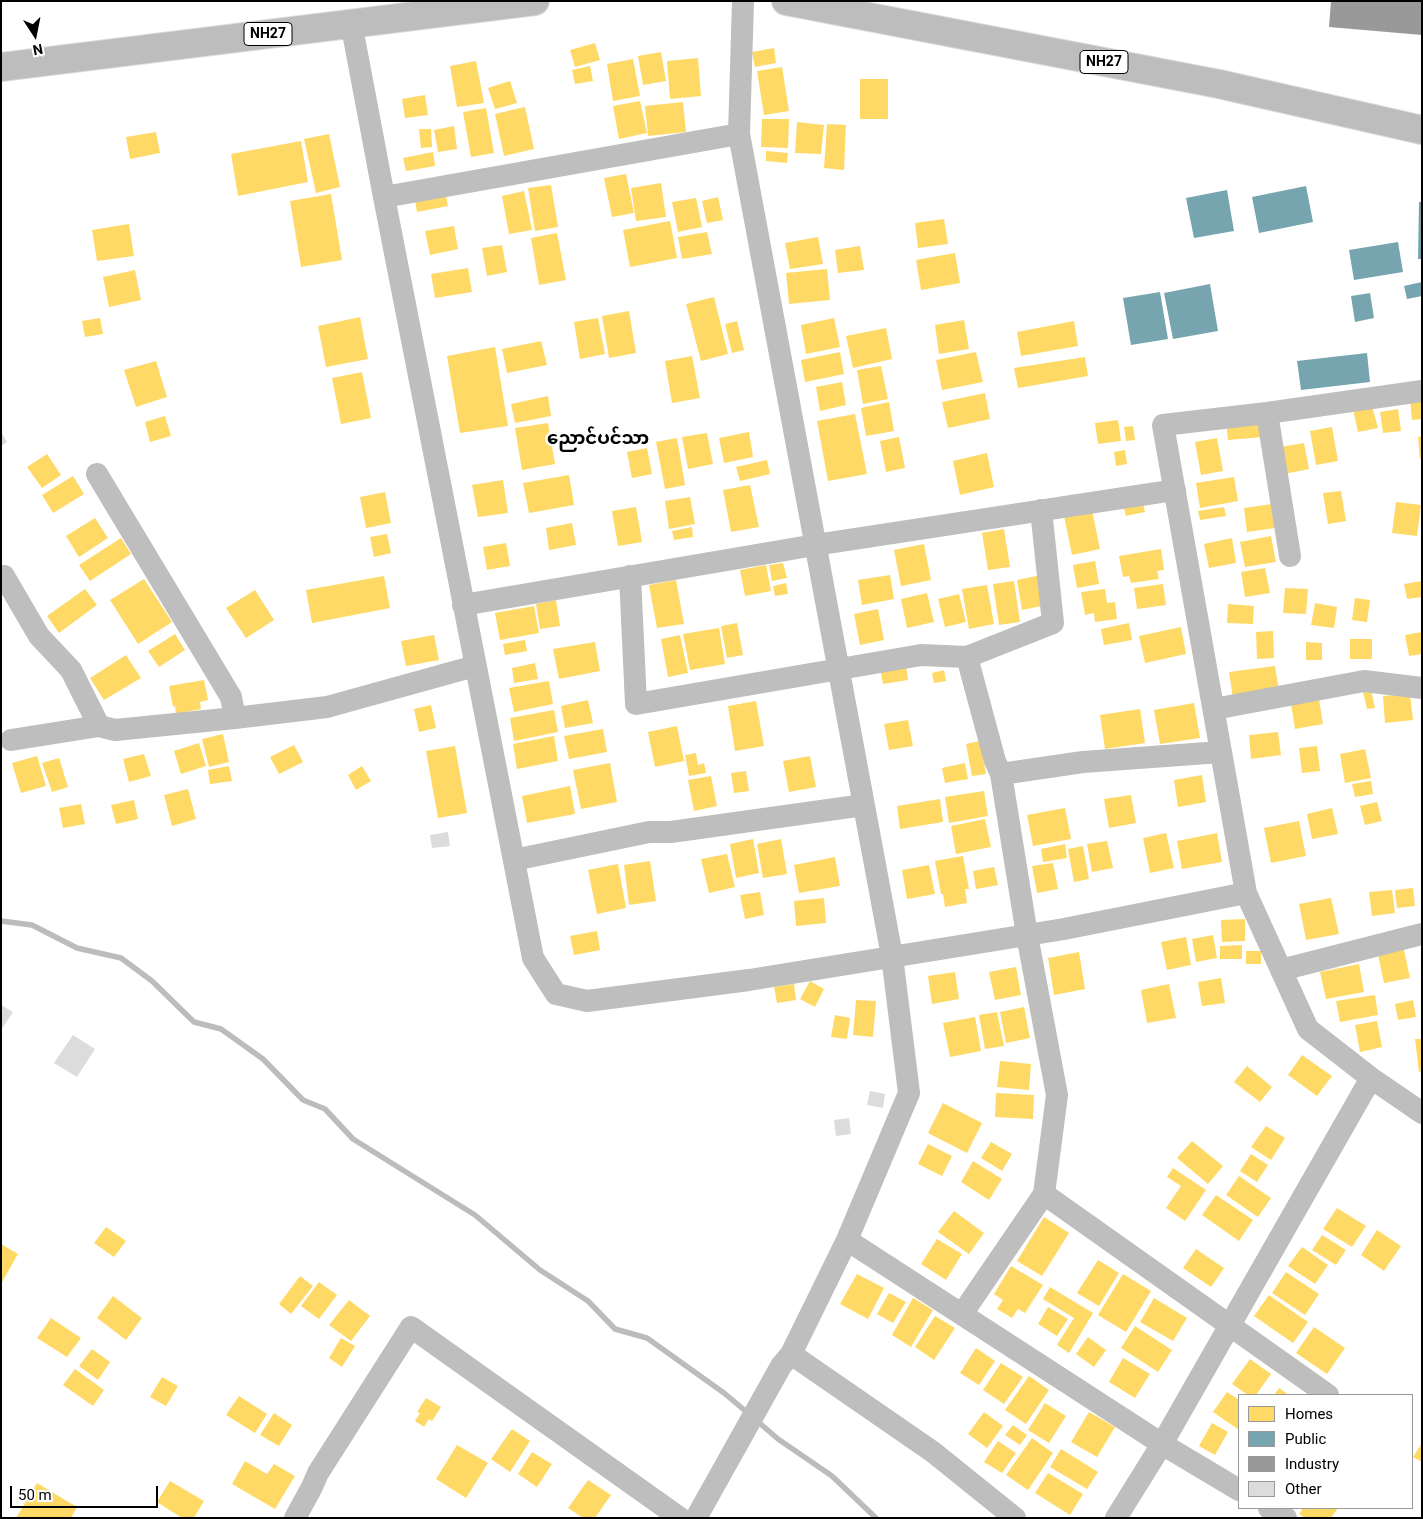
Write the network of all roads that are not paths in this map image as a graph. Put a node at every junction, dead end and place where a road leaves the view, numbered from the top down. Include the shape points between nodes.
1 (535, 1) edge
2 (743, 1) edge
3 (786, 1) edge
4 (350, 24) junction
5 (1, 67) edge
6 (1422, 130) edge
7 (739, 134) junction
8 (384, 197) junction
9 (1422, 391) edge
10 (1267, 413) junction
11 (97, 474) dead end
12 (1175, 490) junction
13 (1041, 510) junction
14 (815, 545) junction
15 (1290, 556) dead end
16 (4, 576) dead end
17 (630, 576) junction
18 (463, 605) junction
19 (967, 657) junction
20 (476, 666) junction
21 (839, 669) junction
22 (1422, 688) edge
23 (1214, 708) junction
24 (235, 718) junction
25 (99, 726) junction
26 (10, 740) dead end
27 (1221, 752) junction
28 (1001, 774) junction
29 (864, 805) junction
30 (514, 860) junction
31 (1246, 893) junction
32 (1422, 934) edge
33 (1027, 935) junction
34 (892, 956) junction
35 (1281, 970) junction
36 (1371, 1078) junction
37 (1422, 1114) edge
38 (1044, 1194) junction
39 (847, 1240) junction
40 (962, 1314) junction
41 (1230, 1326) junction
42 (791, 1354) junction
43 (1327, 1394) edge
44 (1162, 1444) junction
45 (1238, 1489) edge
46 (1271, 1509) edge
47 (295, 1518) edge
48 (680, 1518) edge
49 (696, 1518) edge
50 (1015, 1518) edge
51 (1116, 1518) edge
52 (1286, 1518) edge

1 - 4 highway, NH27
2 - 7 street
3 - 6 highway, NH27 via 1219,84
4 - 5 highway, NH27
4 - 8 street
7 - 8 street
7 - 14 street
8 - 18 street
9 - 10 street
10 - 12 street via 1163,425
10 - 15 street
11 - 24 street via 231,697
12 - 13 street
12 - 23 street
13 - 14 street
13 - 19 street via 1053,623
14 - 17 street
14 - 21 street
16 - 25 street via 39,636 71,670
17 - 18 street
17 - 21 street via 636,704
18 - 20 street
19 - 21 street via 921,655
19 - 28 street
20 - 24 street via 327,707
20 - 30 street
21 - 29 street
22 - 23 street via 1364,681
23 - 27 street
24 - 25 street via 115,730
25 - 26 street
27 - 28 street via 1084,762
27 - 31 street
28 - 33 street
29 - 30 street via 672,832 649,832
29 - 34 street
30 - 34 street via 533,958 556,994 587,1001 749,980
31 - 33 street
31 - 35 street
32 - 35 street
33 - 34 street
33 - 38 street via 1057,1095
34 - 39 street via 908,1093
35 - 36 street via 1308,1029
36 - 37 street
36 - 41 street
38 - 40 street
38 - 41 street
39 - 40 street
39 - 42 street
40 - 44 street
41 - 43 street
41 - 44 street
42 - 49 street
42 - 50 street via 933,1452
44 - 45 street
44 - 51 street
46 - 52 street
47 - 48 street via 318,1473 410,1328

